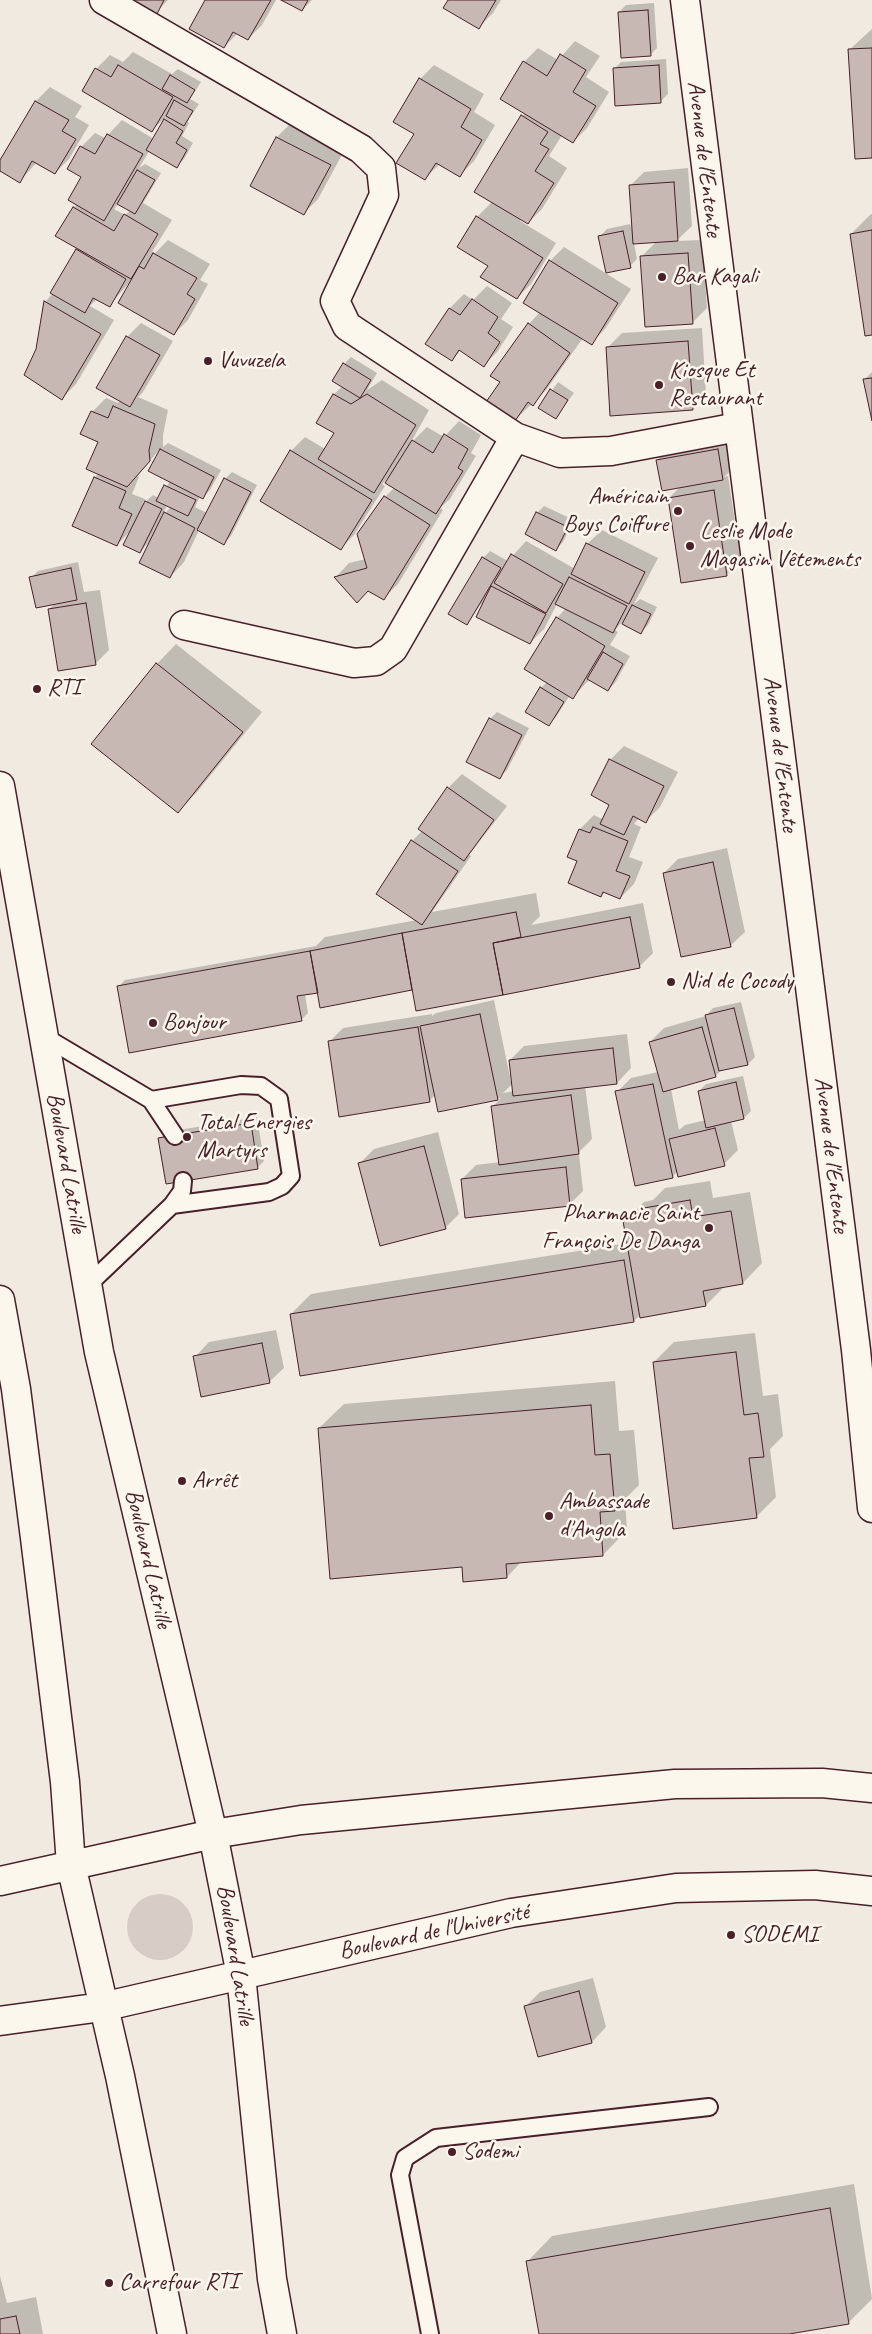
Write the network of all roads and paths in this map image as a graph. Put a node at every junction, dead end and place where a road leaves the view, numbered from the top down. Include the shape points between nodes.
1 (104, 0) edge
2 (685, 0) edge
3 (738, 427) junction
4 (515, 436) junction
5 (184, 625) dead end
6 (0, 786) edge
7 (45, 1037) junction
8 (151, 1100) junction
9 (175, 1136) dead end
10 (183, 1181) dead end
11 (172, 1205) junction
12 (87, 1286) junction
13 (0, 1300) edge
14 (864, 1353) edge
15 (872, 1508) edge
16 (872, 1788) edge
17 (213, 1834) junction
18 (71, 1865) junction
19 (0, 1881) edge
20 (872, 1891) edge
21 (241, 1975) junction
22 (102, 2007) junction
23 (0, 2021) edge
24 (708, 2107) dead end
25 (172, 2334) edge
26 (282, 2334) edge
27 (430, 2334) edge

1 - 4 main road via 361,150 381,168 384,195 335,301 347,326
2 - 3 main road, Avenue de l'Entente
3 - 4 main road via 611,451 560,452
3 - 14 main road, Avenue de l'Entente
4 - 5 main road via 393,649 376,660 354,663
6 - 7 main road, Boulevard Latrille
7 - 8 lane
7 - 12 main road, Boulevard Latrille
8 - 9 lane
8 - 11 lane via 241,1085 261,1086 279,1099 291,1176 282,1186 269,1192
10 - 11 lane via 182,1191
11 - 12 lane
12 - 17 main road, Boulevard Latrille via 99,1352
13 - 18 main road via 16,1389 34,1529 65,1782
14 - 15 main road, Avenue de l'Entente
16 - 17 main road via 822,1783 675,1784 301,1820
17 - 18 main road
17 - 21 main road, Boulevard Latrille
18 - 19 main road
18 - 22 main road
20 - 21 main road, Boulevard de l'Université via 815,1885 676,1888 511,1913
21 - 22 main road, Boulevard de l'Université
21 - 26 main road, Boulevard Latrille via 272,2279
22 - 23 main road, Boulevard de l'Université
22 - 25 main road via 120,2076
24 - 27 lane via 436,2138 404,2158 400,2175

